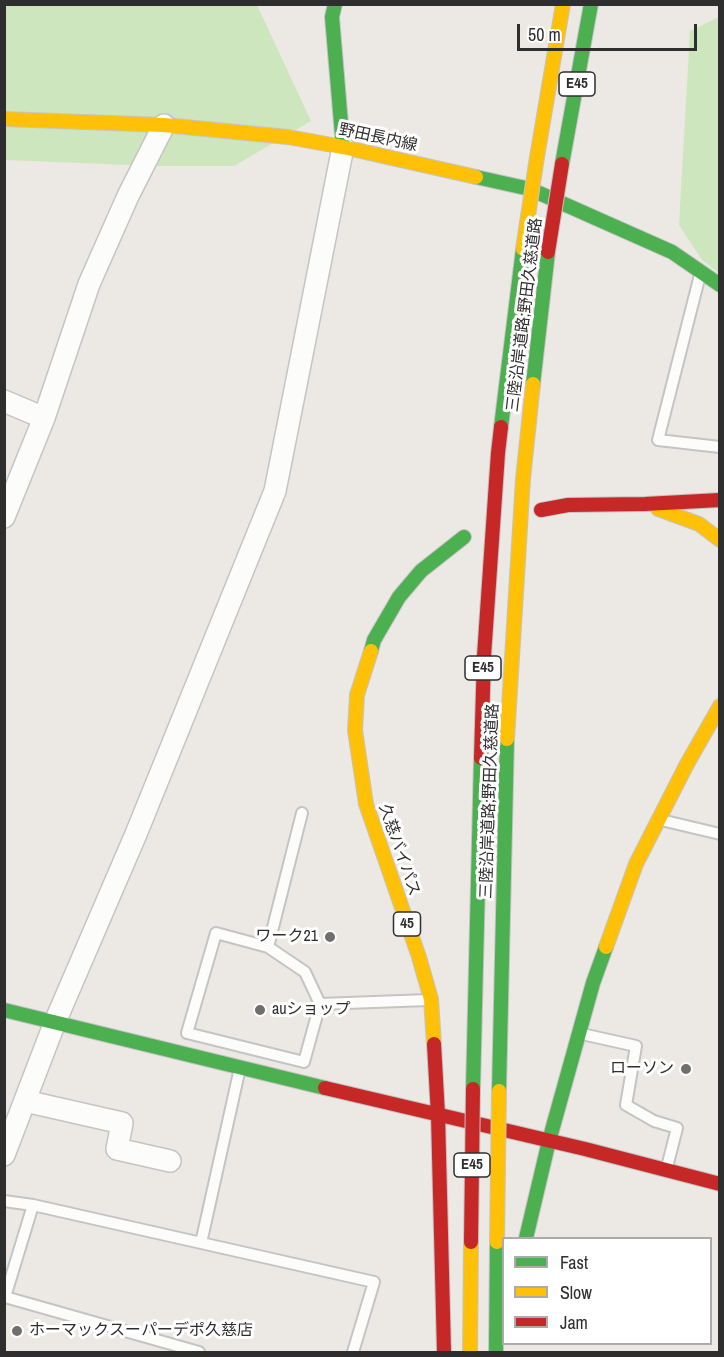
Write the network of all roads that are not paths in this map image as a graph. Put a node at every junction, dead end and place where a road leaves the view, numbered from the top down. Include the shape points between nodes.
1 (335, 4) edge
2 (563, 4) edge
3 (591, 4) edge
4 (4, 119) edge
5 (164, 125) junction
6 (343, 147) junction
7 (701, 272) junction
8 (720, 285) edge
9 (4, 401) edge
10 (44, 418) junction
11 (720, 447) edge
12 (720, 500) edge
13 (645, 504) junction
14 (541, 510) dead end
15 (4, 517) edge
16 (464, 537) dead end
17 (720, 540) edge
18 (720, 706) edge
19 (714, 728) edge
20 (302, 813) dead end
21 (658, 820) junction
22 (720, 834) edge
23 (268, 947) junction
24 (431, 999) junction
25 (320, 1004) junction
26 (4, 1010) edge
27 (55, 1022) junction
28 (579, 1033) junction
29 (240, 1067) junction
30 (25, 1101) junction
31 (438, 1115) junction
32 (549, 1141) junction
33 (4, 1155) edge
34 (170, 1161) dead end
35 (666, 1170) junction
36 (720, 1184) edge
37 (4, 1201) edge
38 (33, 1205) junction
39 (526, 1237) edge
40 (201, 1243) junction
41 (199, 1353) edge
42 (354, 1353) edge
43 (444, 1353) edge
44 (470, 1353) edge
45 (496, 1353) edge

1 - 6 main road via 332,17
2 - 44 main road, 三陸沿岸道路;野田久慈道路 / E45, bridge via 537,157 498,453 484,656 472,1089
3 - 45 main road, 三陸沿岸道路;野田久慈道路 / E45, bridge via 548,252 523,479 508,714
4 - 5 main road, 野田長内線
5 - 6 main road, 野田長内線 via 288,137
5 - 10 street via 89,284
6 - 7 main road, 野田長内線 via 530,189 672,252
6 - 27 street via 275,491
7 - 8 main road, 野田長内線
7 - 11 lane via 658,441
9 - 10 street
10 - 15 street
12 - 13 main road
13 - 14 main road via 568,505
13 - 17 main road via 699,524
16 - 24 main road, 久慈バイパス / 45 via 421,571 399,597 374,640 357,695 355,730 366,804
18 - 19 main road
19 - 21 main road
20 - 23 lane
21 - 22 lane
21 - 28 main road via 636,864
23 - 25 lane via 305,972
23 - 25 lane via 216,933 187,1033 304,1062
24 - 25 lane
24 - 31 main road, 久慈バイパス / 45
26 - 27 main road
27 - 29 main road
27 - 30 street
28 - 32 main road
28 - 35 lane via 636,1046 626,1106 677,1128
29 - 31 main road
29 - 40 lane
30 - 33 street
30 - 34 street via 122,1123 117,1149
31 - 32 main road
31 - 43 main road, 久慈バイパス / 45
32 - 35 main road
32 - 39 main road
35 - 36 main road
37 - 38 lane
38 - 40 lane
38 - 41 lane via 5,1297
40 - 42 lane via 374,1282

